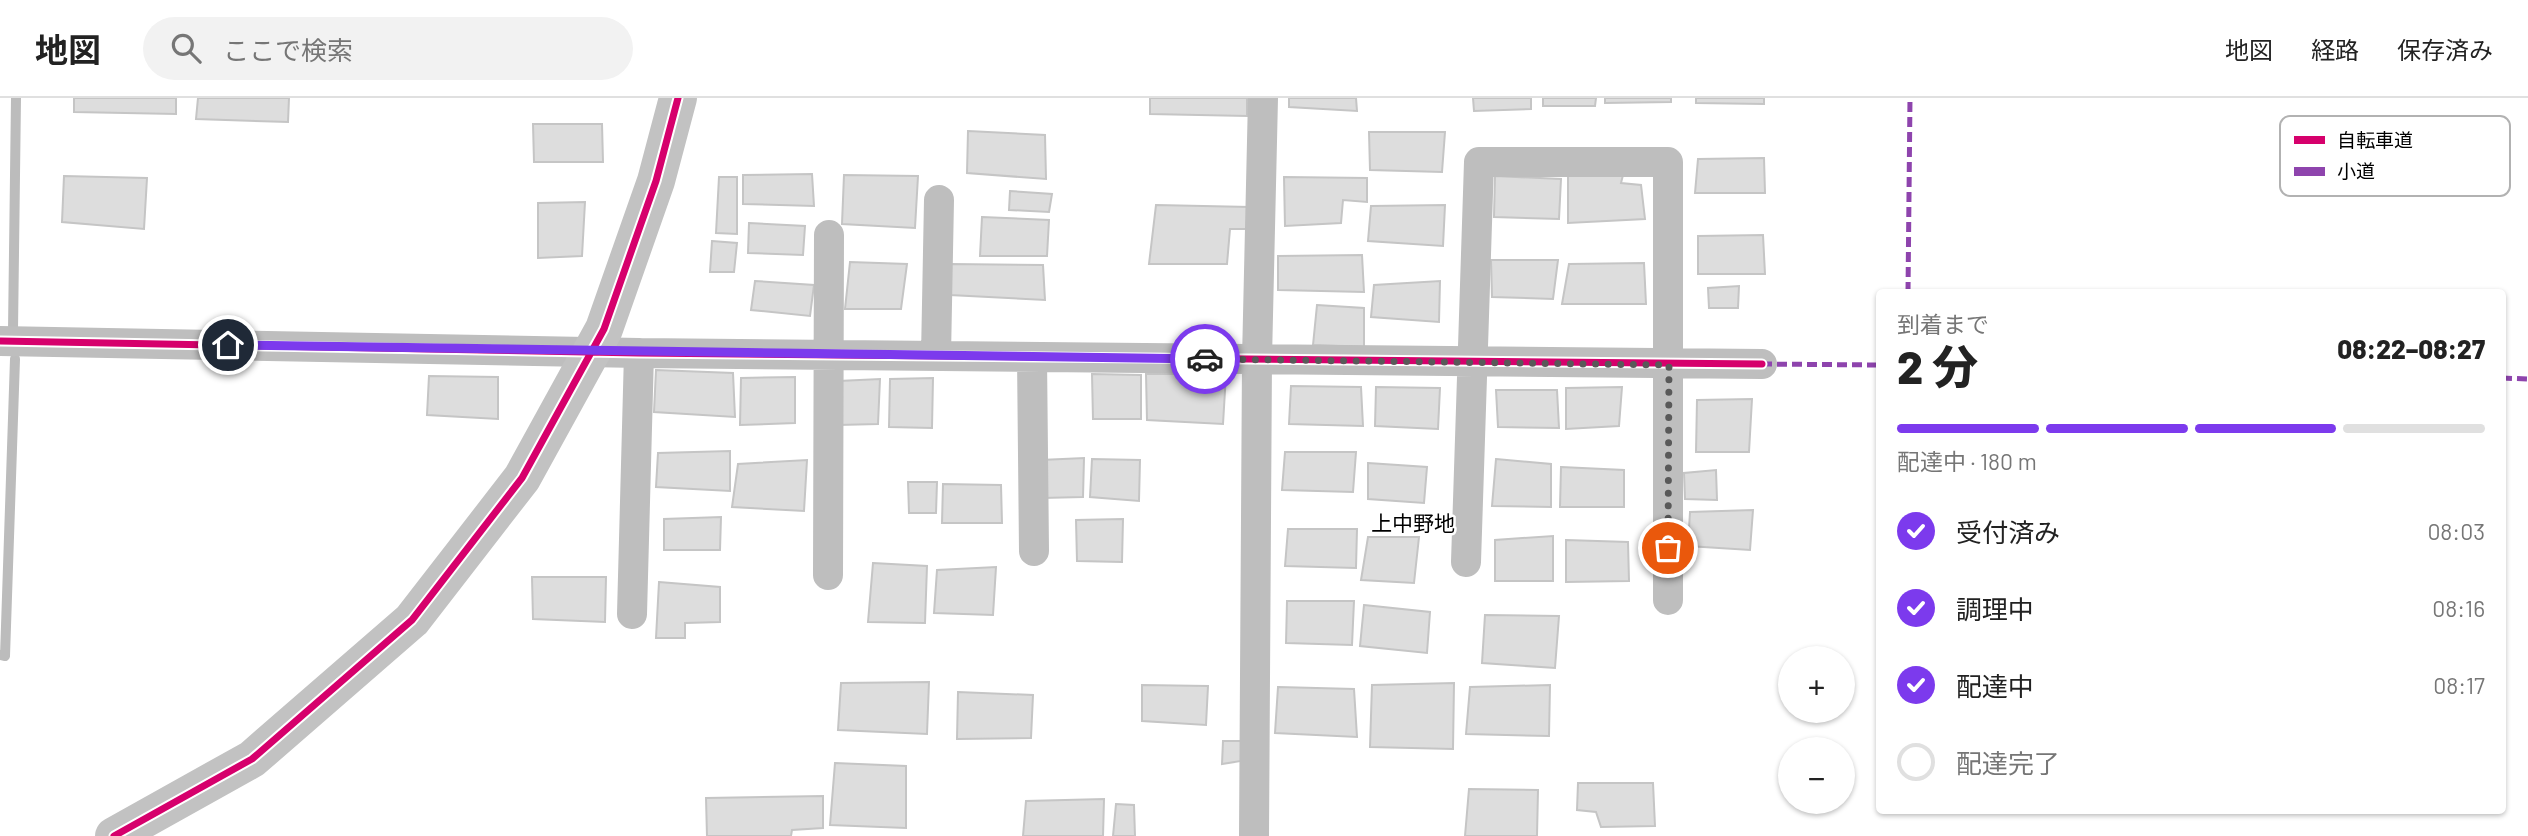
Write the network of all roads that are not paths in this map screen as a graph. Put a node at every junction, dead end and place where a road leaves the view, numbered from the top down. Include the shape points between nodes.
1 (678, 98) edge
2 (1263, 98) edge
3 (939, 200) dead end
4 (829, 235) dead end
5 (0, 341) edge
6 (592, 352) junction
7 (639, 353) junction
8 (828, 355) junction
9 (936, 356) junction
10 (1032, 357) junction
11 (1257, 359) junction
12 (1471, 362) junction
13 (1762, 364) dead end
14 (1669, 365) junction
15 (1034, 551) dead end
16 (1466, 562) dead end
17 (828, 575) dead end
18 (1668, 600) dead end
19 (632, 614) dead end
20 (114, 836) edge
21 (1254, 836) edge

1 - 6 street via 656,181
2 - 11 street
3 - 9 street
4 - 8 street
5 - 6 street
6 - 7 street
6 - 20 street via 522,478 412,620 253,759
7 - 8 street
7 - 19 street
8 - 9 street
8 - 17 street
9 - 10 street
10 - 11 street
10 - 15 street
11 - 12 street
11 - 21 street
12 - 14 street
12 - 14 street via 1479,162 1668,162
12 - 16 street
13 - 14 street
14 - 18 street

